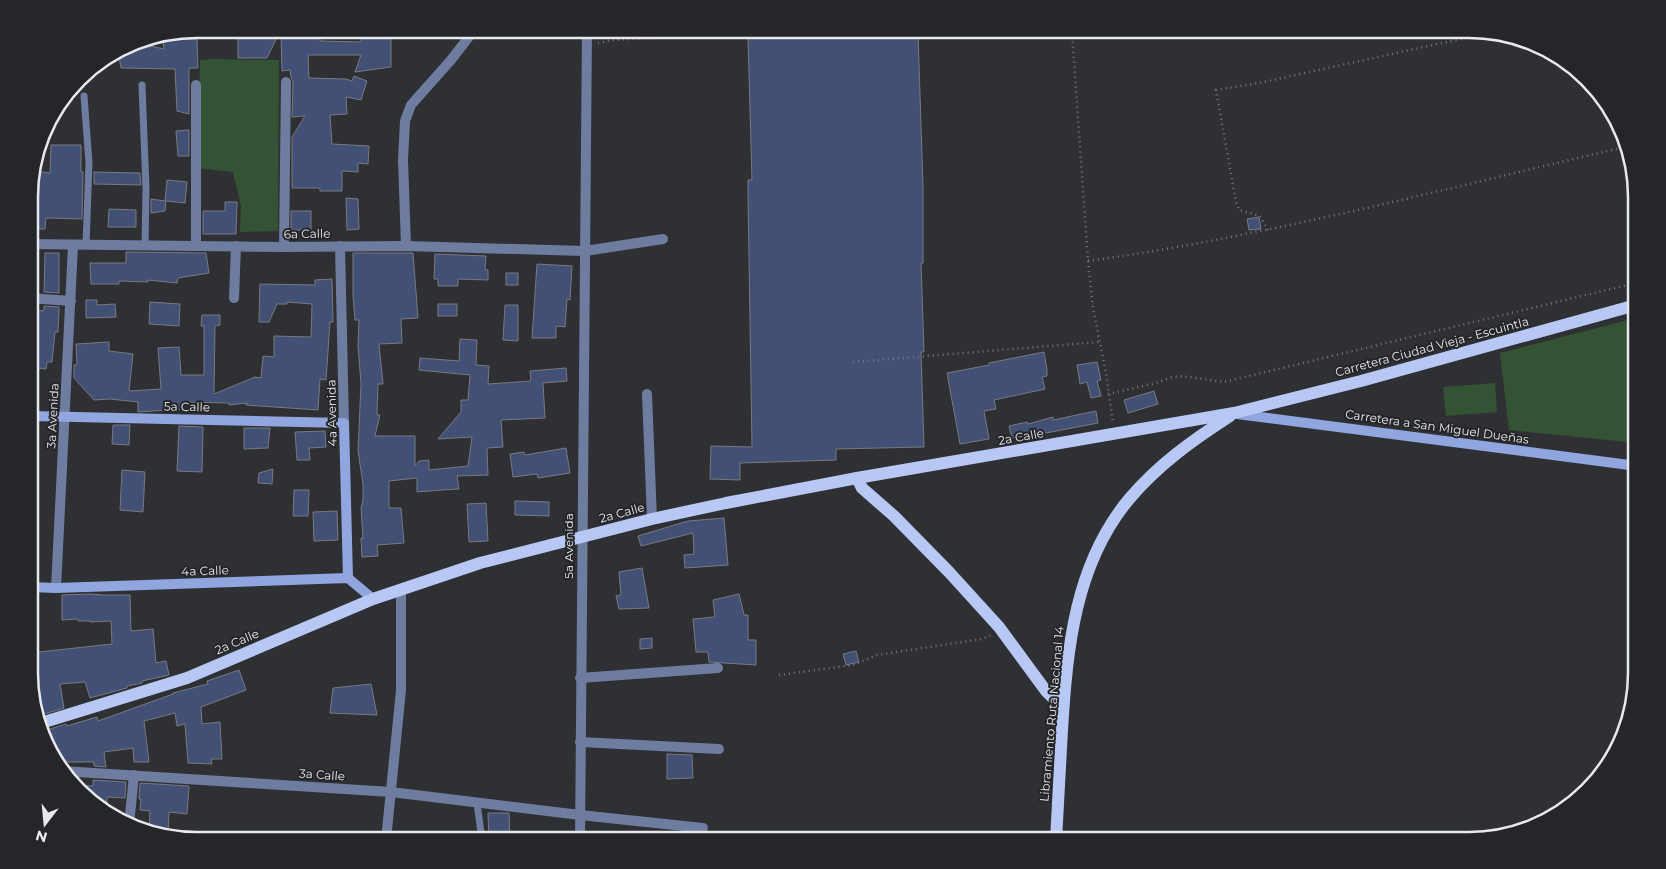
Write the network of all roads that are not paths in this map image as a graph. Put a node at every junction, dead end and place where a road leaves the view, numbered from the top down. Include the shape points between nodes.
1 (468, 38) edge
2 (586, 38) edge
3 (286, 82) dead end
4 (142, 85) dead end
5 (196, 85) dead end
6 (84, 96) dead end
7 (663, 239) dead end
8 (38, 244) edge
9 (73, 245) junction
10 (86, 245) junction
11 (145, 246) junction
12 (196, 246) junction
13 (236, 246) junction
14 (340, 246) junction
15 (406, 246) junction
16 (284, 247) junction
17 (584, 251) junction
18 (234, 298) dead end
19 (38, 299) edge
20 (71, 301) junction
21 (1628, 307) edge
22 (647, 394) dead end
23 (1234, 413) junction
24 (38, 416) edge
25 (66, 417) junction
26 (344, 423) junction
27 (1628, 465) edge
28 (857, 478) junction
29 (652, 519) junction
30 (581, 538) junction
31 (348, 578) junction
32 (38, 587) edge
33 (56, 588) junction
34 (401, 589) junction
35 (373, 599) junction
36 (718, 668) dead end
37 (580, 678) junction
38 (1064, 698) junction
39 (45, 722) edge
40 (580, 742) junction
41 (720, 749) dead end
42 (73, 772) edge
43 (134, 775) junction
44 (391, 792) junction
45 (477, 803) junction
46 (580, 815) junction
47 (130, 817) edge
48 (703, 828) dead end
49 (1056, 831) edge
50 (387, 832) edge
51 (481, 832) edge
52 (580, 832) edge

1 - 15 street via 411,105 405,121
2 - 17 street, 5a Avenida
3 - 16 street
4 - 11 lane
5 - 12 street
6 - 10 lane via 89,163
7 - 17 street, 6a Calle
8 - 9 street, 6a Calle
9 - 10 street, 6a Calle
9 - 20 street, 3a Avenida
10 - 11 street, 6a Calle
11 - 12 street, 6a Calle
12 - 13 street, 6a Calle
13 - 16 street, 6a Calle
13 - 18 street
14 - 15 street, 6a Calle
14 - 16 street, 6a Calle
14 - 26 street, 4a Avenida
15 - 17 street, 6a Calle
17 - 30 street, 5a Avenida
19 - 20 street
20 - 25 street, 3a Avenida
21 - 23 main road, Carretera Ciudad Vieja - Escuintla via 1361,382
22 - 29 street
23 - 27 street, Carretera a San Miguel Dueñas
23 - 28 main road, 2a Calle
23 - 38 main road, Libramiento Ruta Nacional 14 via 1168,459 1129,499 1103,538 1078,598
24 - 25 street, 5a Calle
25 - 26 street, 5a Calle
25 - 33 street, 3a Avenida
26 - 31 street, 4a Avenida
28 - 29 main road, 2a Calle
28 - 38 main road via 862,488 894,516 999,626 1046,691 1052,697
29 - 30 main road, 2a Calle
30 - 34 main road, 2a Calle via 480,563
30 - 37 street, 5a Avenida
31 - 33 street, 4a Calle
31 - 35 street
32 - 33 street, 4a Calle
34 - 35 main road, 2a Calle
34 - 44 street via 401,690
35 - 39 main road, 2a Calle via 187,678
36 - 37 street
37 - 40 street, 5a Avenida
38 - 49 main road, Libramiento Ruta Nacional 14
40 - 41 street
40 - 46 street, 5a Avenida
42 - 43 street, 3a Calle
43 - 44 street, 3a Calle
43 - 47 street
44 - 45 street, 3a Calle
44 - 50 street
45 - 46 street, 3a Calle
45 - 51 lane
46 - 48 street, 3a Calle
46 - 52 street, 5a Avenida

